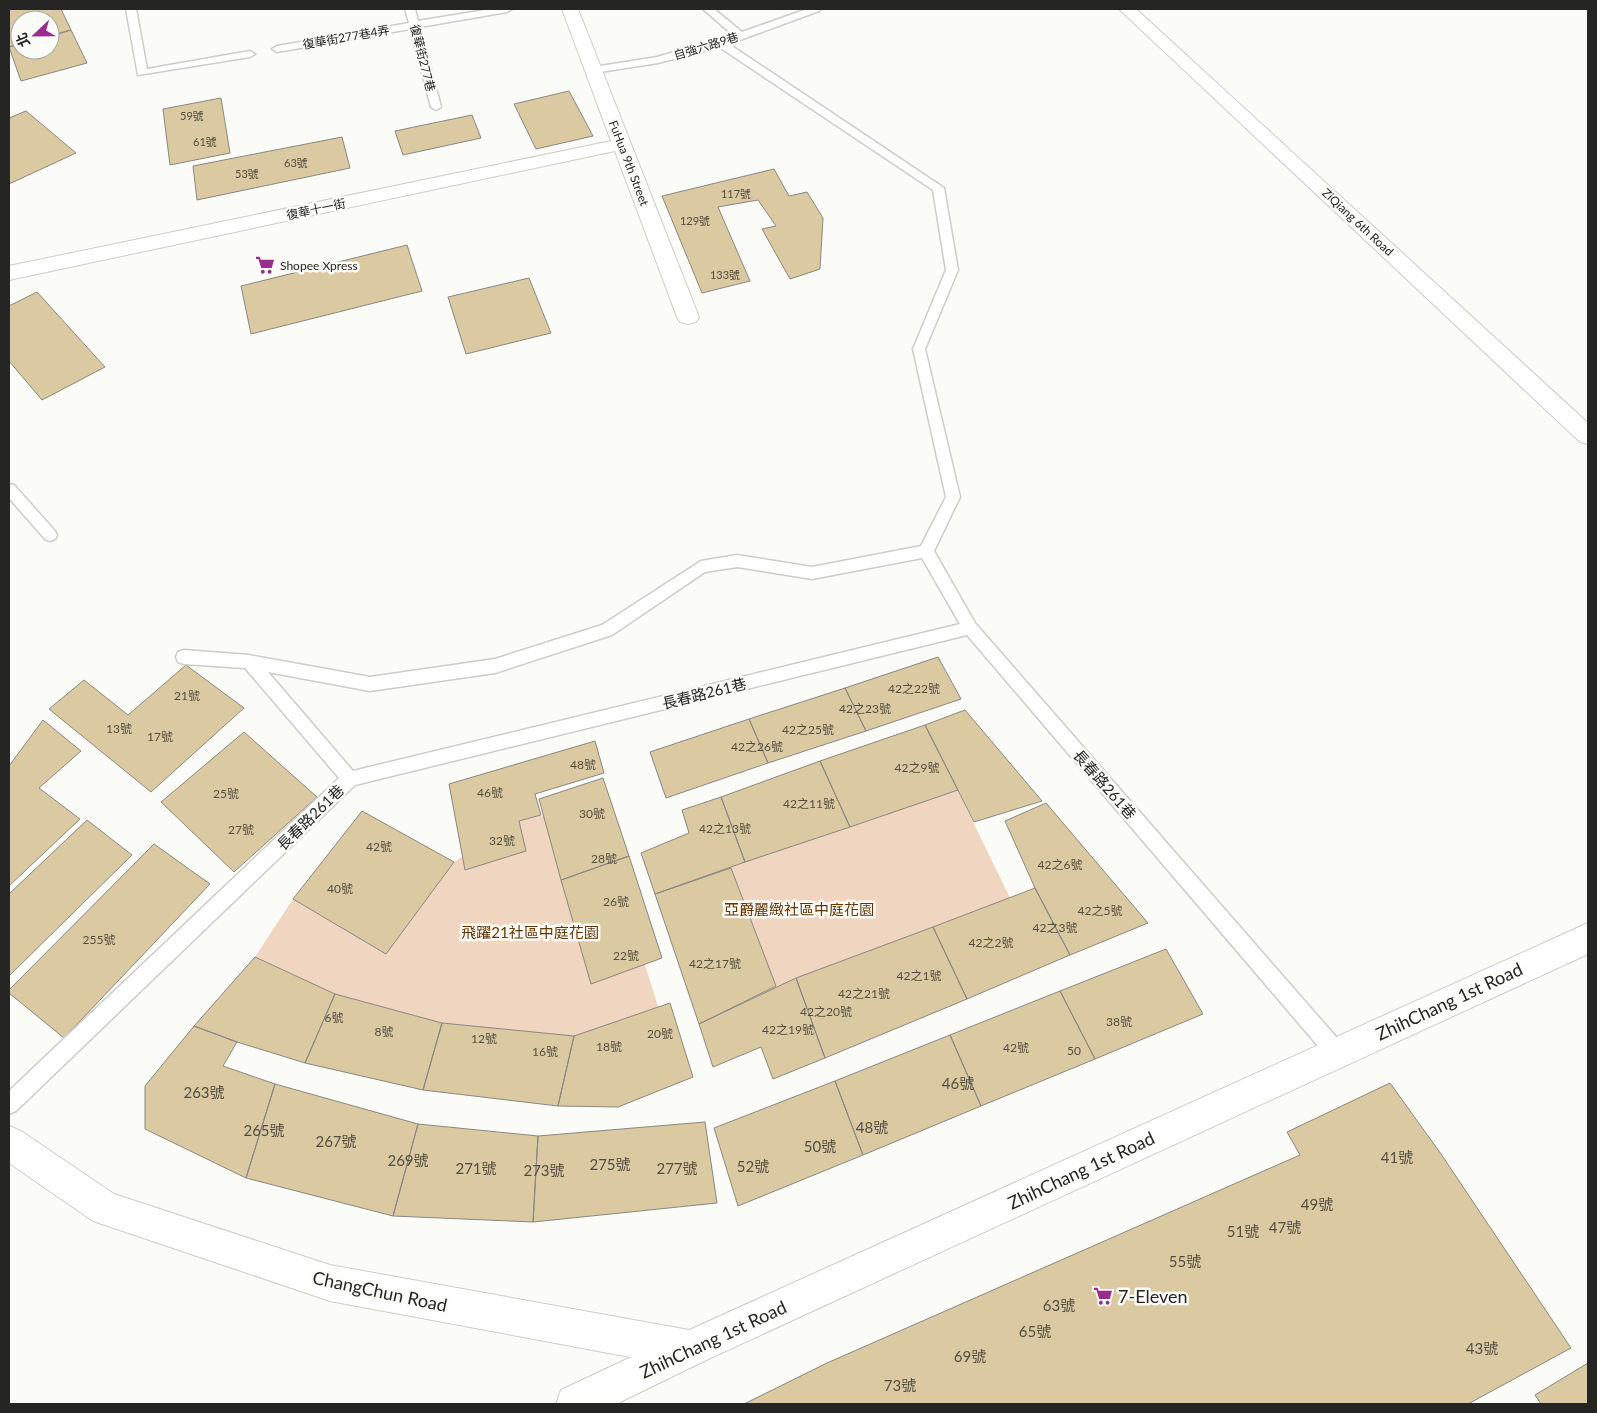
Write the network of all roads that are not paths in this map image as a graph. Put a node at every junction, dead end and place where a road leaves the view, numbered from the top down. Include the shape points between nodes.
1 (131, 9) edge
2 (410, 9) edge
3 (507, 9) edge
4 (570, 9) edge
5 (708, 9) edge
6 (816, 9) edge
7 (1127, 9) edge
8 (414, 24) junction
9 (740, 36) junction
10 (721, 43) junction
11 (277, 49) dead end
12 (250, 54) dead end
13 (594, 70) junction
14 (436, 107) dead end
15 (622, 144) junction
16 (9, 273) edge
17 (688, 317) dead end
18 (1588, 436) edge
19 (9, 489) edge
20 (50, 535) dead end
21 (926, 550) junction
22 (970, 628) junction
23 (184, 658) dead end
24 (249, 662) junction
25 (350, 779) junction
26 (1588, 938) edge
27 (1337, 1053) junction
28 (9, 1104) edge
29 (9, 1143) edge
30 (689, 1349) junction
31 (575, 1404) edge

1 - 12 lane via 142,73
2 - 8 lane, 復華街277巷
3 - 8 lane
4 - 13 street, FuHua 9th Street
5 - 9 lane
6 - 9 lane, 自強六路9巷
7 - 18 street, ZiQiang 6th Road
8 - 11 lane, 復華街277巷4弄
8 - 14 lane, 復華街277巷
9 - 10 lane, 自強六路9巷
10 - 13 lane, 自強六路9巷 via 658,60
10 - 21 lane via 938,188 952,270 919,349 953,497
13 - 15 street, FuHua 9th Street
15 - 16 street, 復華十一街
15 - 17 street, FuHua 9th Street
19 - 20 lane
21 - 22 lane
21 - 24 lane via 812,573 737,561 701,567 607,630 495,666 370,684
22 - 25 lane, 長春路261巷
22 - 27 lane, 長春路261巷
23 - 24 lane
24 - 25 lane
25 - 28 lane, 長春路261巷
26 - 27 street, ZhihChang 1st Road
27 - 30 street, ZhihChang 1st Road
29 - 30 street, ChangChun Road via 105,1209 330,1284
30 - 31 street, ZhihChang 1st Road

